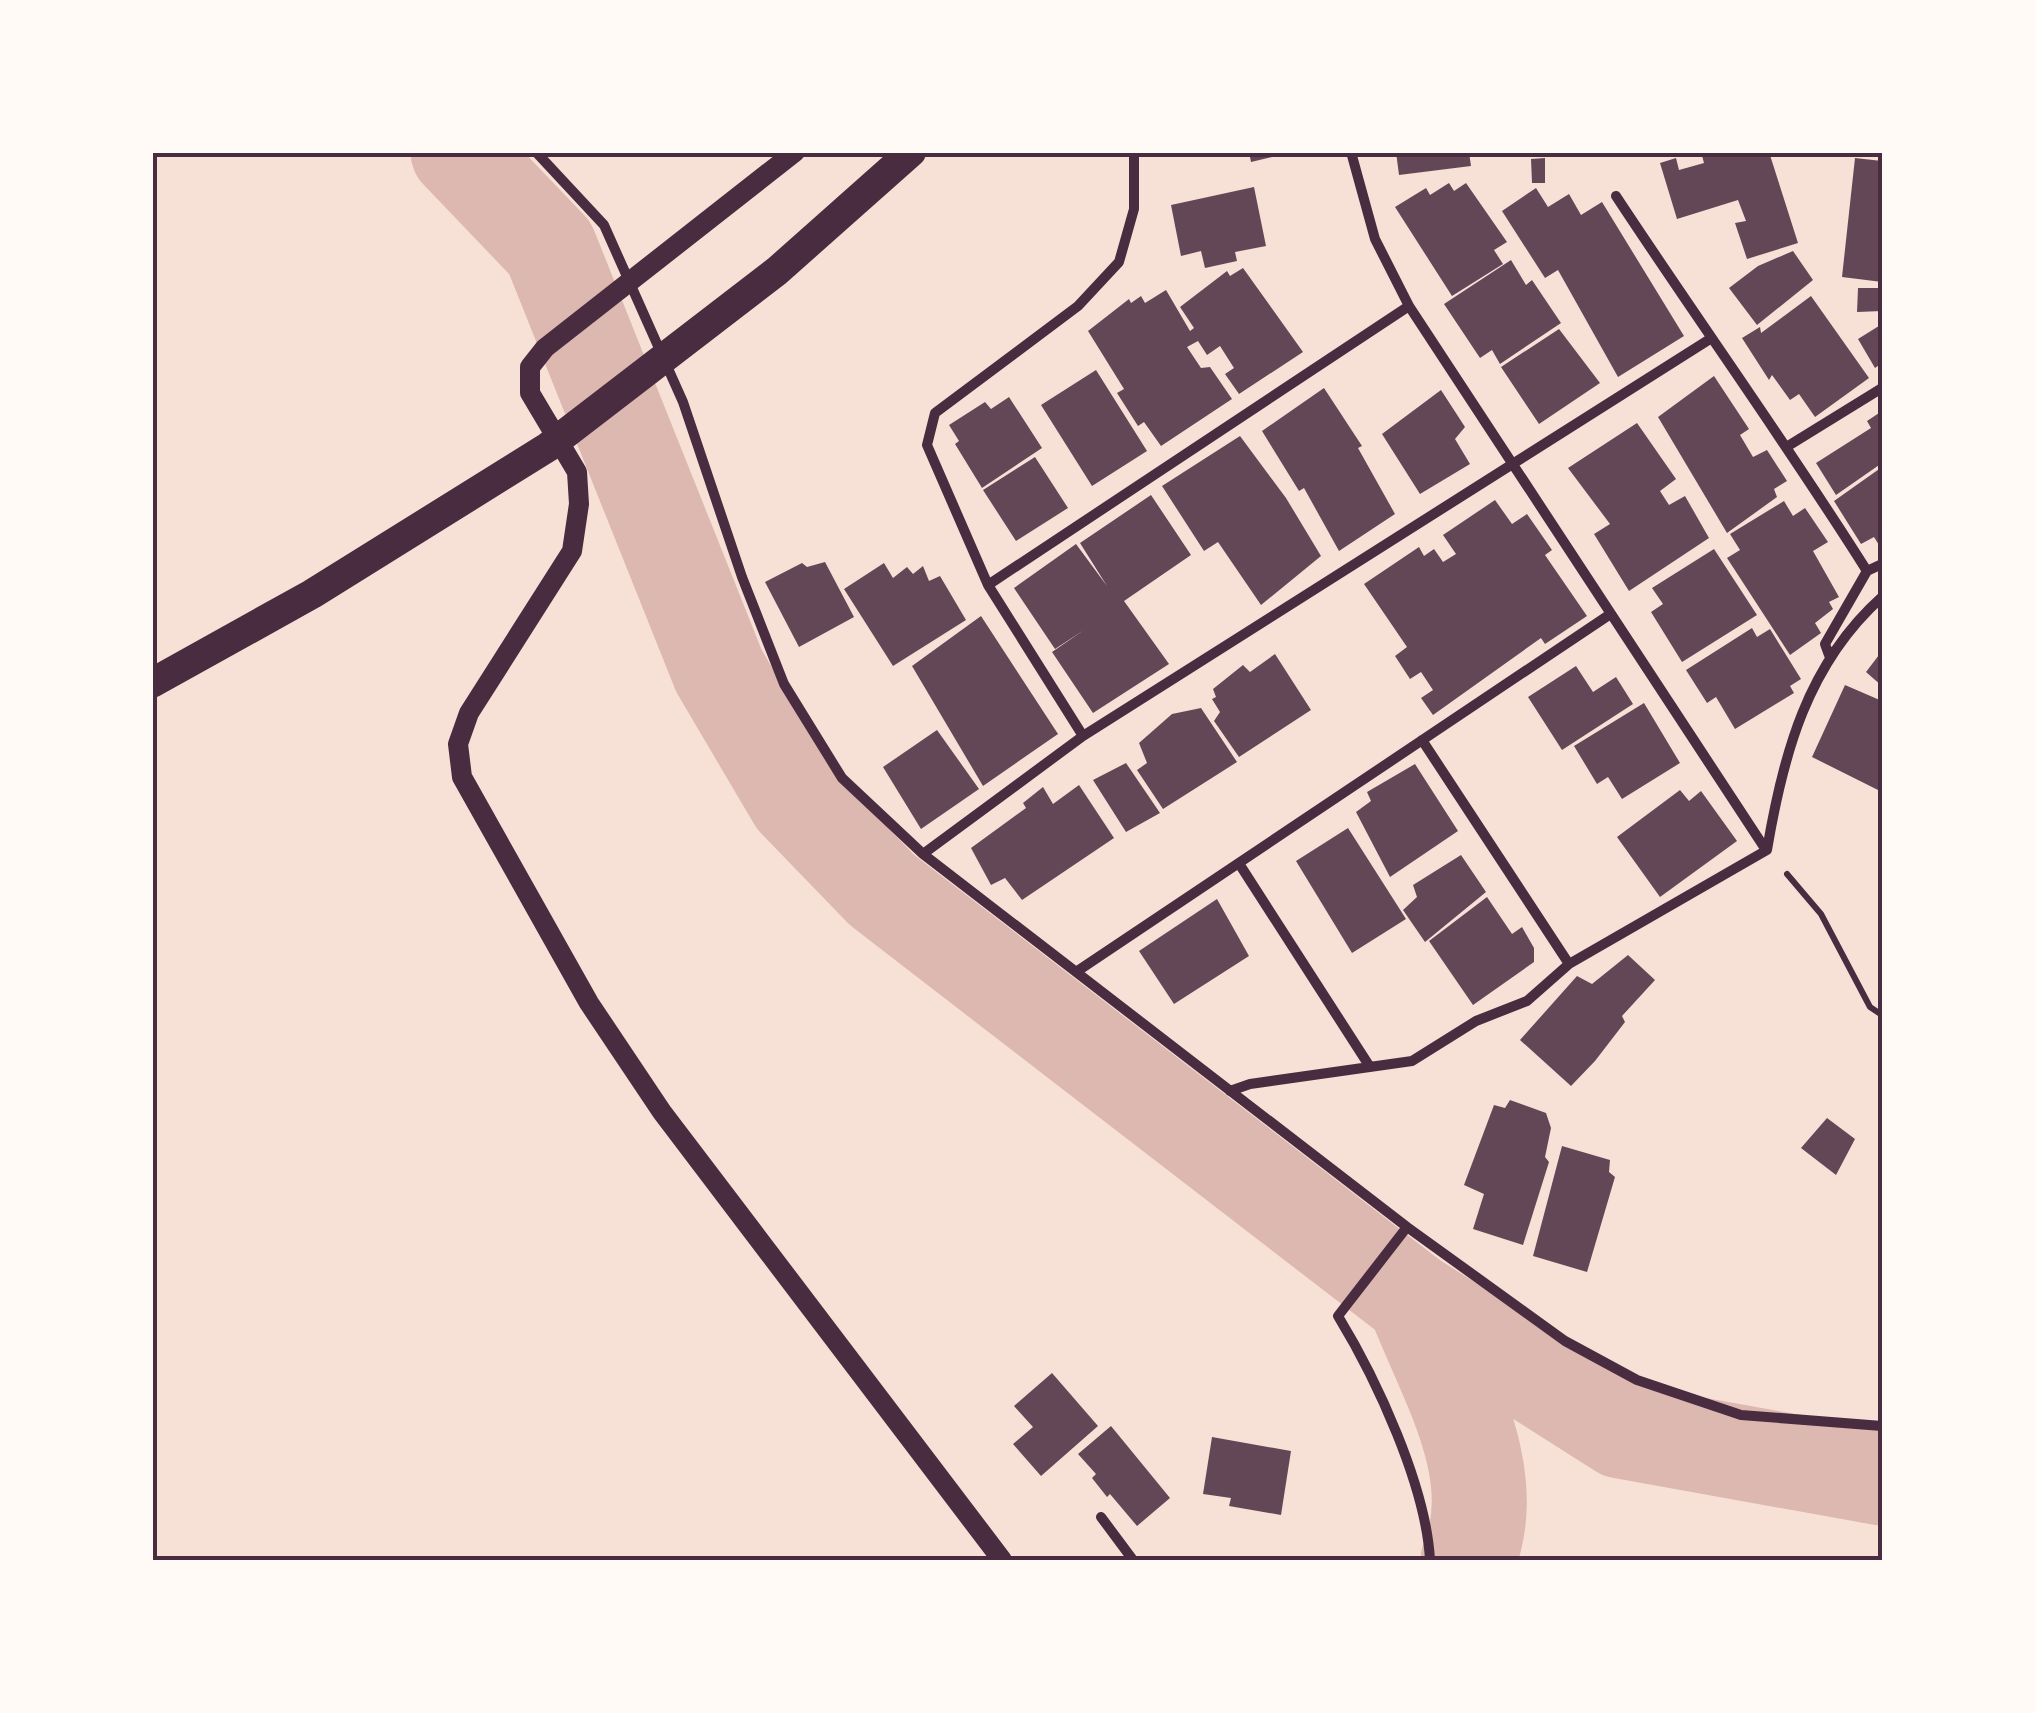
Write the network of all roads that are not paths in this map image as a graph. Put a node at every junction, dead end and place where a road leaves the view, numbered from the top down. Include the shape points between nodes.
1 (536, 152) edge
2 (795, 152) edge
3 (911, 152) edge
4 (1134, 152) edge
5 (1351, 152) edge
6 (1616, 196) dead end
7 (628, 285) junction
8 (1409, 306) junction
9 (1710, 339) junction
10 (1882, 388) edge
11 (1788, 446) junction
12 (1512, 461) junction
13 (1882, 564) edge
14 (1867, 571) junction
15 (988, 584) junction
16 (1882, 596) edge
17 (1609, 615) junction
18 (1829, 655) junction
19 (152, 683) edge
20 (1083, 736) junction
21 (1422, 740) junction
22 (1767, 850) junction
23 (922, 854) junction
24 (1240, 865) junction
25 (1569, 964) junction
26 (1076, 972) junction
27 (1370, 1067) junction
28 (1230, 1090) junction
29 (1407, 1227) junction
30 (1882, 1426) edge
31 (1101, 1518) dead end
32 (1002, 1560) edge
33 (1133, 1560) edge
34 (1430, 1560) edge

1 - 7 street via 604,225
2 - 7 main road
3 - 19 highway via 776,271 548,447 312,594
4 - 15 street via 1134,209 1119,262 1078,306 935,413 927,445
5 - 8 street via 1376,239
6 - 9 street
7 - 23 street via 682,402 784,684 842,778
7 - 32 main road via 530,367 530,393 577,472 572,551 469,713 458,744 462,776 589,1003 662,1112
8 - 12 street
8 - 15 street
9 - 11 street
9 - 12 street
10 - 11 street
11 - 14 street
12 - 17 street
12 - 20 street
13 - 14 street
14 - 18 street via 1826,644
15 - 20 street
16 - 18 street
17 - 21 street
17 - 22 street
18 - 22 street via 1782,761
20 - 23 street
21 - 24 street
21 - 25 street
22 - 25 street
23 - 26 street
24 - 26 street
24 - 27 street
25 - 27 street via 1526,1001 1476,1021 1412,1061
26 - 28 street
27 - 28 street
28 - 29 street
29 - 30 street via 1565,1341 1638,1380 1741,1415
29 - 34 street via 1338,1316 1366,1363 1428,1522
31 - 33 street

